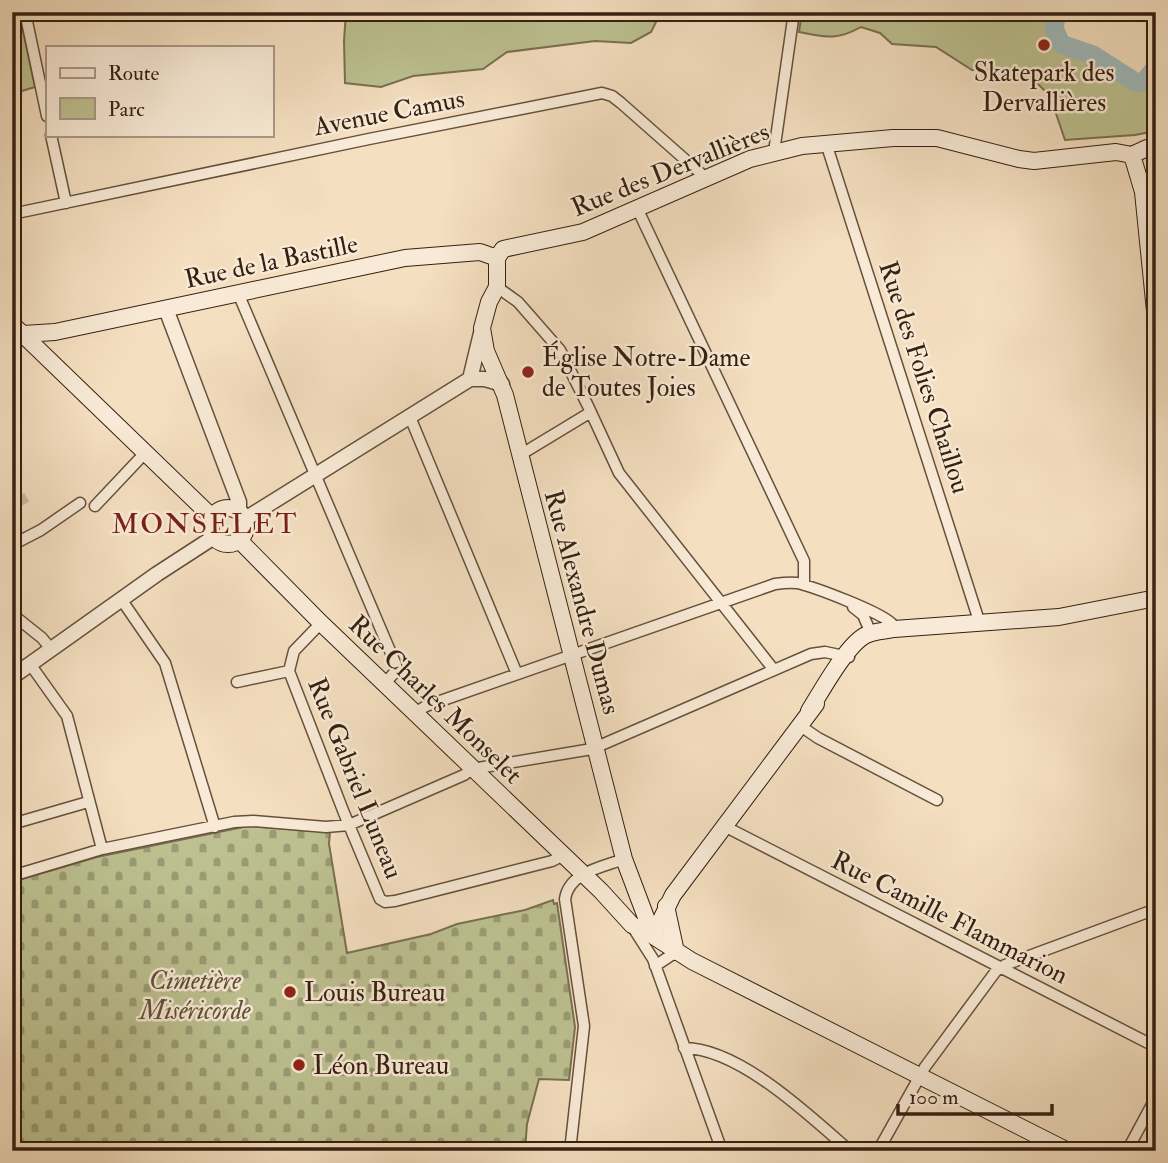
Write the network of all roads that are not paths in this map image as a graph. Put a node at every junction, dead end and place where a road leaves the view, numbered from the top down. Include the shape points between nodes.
1 (25, 12) edge
2 (794, 12) edge
3 (46, 111) edge
4 (51, 136) edge
5 (826, 143) junction
6 (1156, 146) edge
7 (774, 152) junction
8 (1132, 155) junction
9 (706, 178) junction
10 (66, 203) junction
11 (637, 208) junction
12 (12, 214) edge
13 (497, 258) junction
14 (497, 287) junction
15 (239, 293) junction
16 (166, 309) junction
17 (1156, 321) edge
18 (482, 327) junction
19 (16, 332) edge
20 (55, 332) junction
21 (45, 355) junction
22 (470, 379) junction
23 (502, 384) junction
24 (591, 412) junction
25 (410, 417) junction
26 (145, 453) junction
27 (520, 455) junction
28 (316, 475) junction
29 (80, 503) dead end
30 (95, 506) dead end
31 (242, 516) junction
32 (213, 518) junction
33 (214, 537) junction
34 (239, 540) junction
35 (12, 545) edge
36 (804, 585) junction
37 (1156, 598) edge
38 (121, 599) junction
39 (838, 599) junction
40 (721, 602) junction
41 (12, 614) edge
42 (321, 622) junction
43 (980, 624) junction
44 (894, 629) junction
45 (867, 632) junction
46 (51, 649) junction
47 (573, 655) junction
48 (843, 659) junction
49 (30, 664) junction
50 (774, 670) junction
51 (289, 671) junction
52 (517, 674) junction
53 (12, 677) edge
54 (237, 682) dead end
55 (385, 683) junction
56 (416, 712) junction
57 (799, 725) junction
58 (595, 747) junction
59 (472, 769) junction
60 (937, 800) dead end
61 (88, 802) junction
62 (12, 824) edge
63 (349, 825) junction
64 (724, 826) junction
65 (215, 827) junction
66 (102, 849) junction
67 (562, 856) junction
68 (624, 859) junction
69 (583, 875) junction
70 (12, 876) edge
71 (601, 891) junction
72 (666, 906) junction
73 (1156, 909) edge
74 (644, 912) junction
75 (632, 925) junction
76 (653, 936) junction
77 (676, 953) junction
78 (654, 962) junction
79 (1001, 968) junction
80 (1156, 1047) edge
81 (684, 1048) junction
82 (920, 1075) junction
83 (1156, 1097) edge
84 (570, 1151) edge
85 (722, 1151) edge
86 (849, 1151) edge
87 (878, 1151) edge
88 (1068, 1151) edge
89 (1128, 1151) edge

1 - 3 street
2 - 7 street
4 - 10 street
5 - 7 main road, Rue des Dervallières
5 - 8 main road, Rue des Dervallières via 937,138 1034,161 1116,152
5 - 43 street, Rue des Folies Chaillou
6 - 8 main road, Rue des Dervallières
7 - 9 main road, Rue des Dervallières
8 - 17 main road via 1143,192
9 - 10 street, Avenue Camus via 621,103 602,93
9 - 11 main road, Rue des Dervallières
10 - 12 street, Avenue Camus
11 - 13 main road, Rue des Dervallières via 583,232 503,249
11 - 36 street via 804,561
13 - 14 main road
13 - 15 main road, Rue de la Bastille via 480,252 405,258
14 - 18 main road
14 - 24 street via 518,302 554,343
15 - 16 main road, Rue de la Bastille
15 - 28 street
16 - 20 main road, Rue de la Bastille
16 - 31 street
18 - 22 street
18 - 23 main road, Rue Alexandre Dumas via 486,351
19 - 20 main road, Rue de la Bastille
19 - 21 main road
20 - 21 main road via 43,341
21 - 26 main road
22 - 23 street
22 - 25 street
23 - 27 main road, Rue Alexandre Dumas
24 - 27 street
24 - 40 street via 619,473
25 - 28 street
25 - 52 street
26 - 30 street
26 - 32 main road
27 - 47 main road, Rue Alexandre Dumas
28 - 31 street
28 - 55 street via 396,665
29 - 35 street
31 - 32 main road via 224,509
31 - 34 main road via 246,530
32 - 33 main road
33 - 34 main road via 226,544
33 - 38 street
34 - 42 main road, Rue Charles Monselet
36 - 39 street
36 - 40 street via 775,584
37 - 43 main road via 1059,617
38 - 46 street
38 - 65 street via 165,663
39 - 44 street via 884,616
39 - 45 street via 861,612
40 - 47 street
40 - 50 street
41 - 46 street
42 - 51 street, Rue Gabriel Luneau via 294,651
42 - 55 main road, Rue Charles Monselet
43 - 44 main road
44 - 45 main road
45 - 48 main road
46 - 49 street
47 - 52 street
47 - 58 main road, Rue Alexandre Dumas
48 - 50 street via 811,654
48 - 57 main road
49 - 53 street
49 - 61 street via 67,716
50 - 58 street
51 - 54 street
51 - 63 street, Rue Gabriel Luneau
52 - 56 street
55 - 56 main road, Rue Charles Monselet
56 - 59 main road, Rue Charles Monselet
57 - 60 street
57 - 64 main road
58 - 59 street
58 - 68 main road, Rue Alexandre Dumas
59 - 63 street
59 - 67 main road, Rue Charles Monselet
61 - 62 street
61 - 66 street
63 - 65 street via 245,821
63 - 67 street, Rue Gabriel Luneau via 376,893 385,902
64 - 72 main road
64 - 79 street, Rue Camille Flammarion
65 - 66 street
66 - 70 street
67 - 69 main road, Rue Charles Monselet
68 - 69 street
68 - 74 main road, Rue Alexandre Dumas
69 - 71 main road, Rue Charles Monselet
69 - 84 street via 569,886 565,899 584,1026
71 - 74 main road, Rue Charles Monselet
71 - 75 main road, Rue Charles Monselet
72 - 74 main road
72 - 76 main road
72 - 77 main road
73 - 79 street
74 - 76 main road, Rue Alexandre Dumas
75 - 76 main road, Rue Charles Monselet
75 - 78 street
76 - 77 main road, Rue Charles Monselet
76 - 78 street
77 - 78 street
77 - 82 main road, Rue Charles Monselet
78 - 81 street
79 - 80 street, Rue Camille Flammarion
79 - 82 street
81 - 85 street
81 - 86 street via 700,1048 751,1072
82 - 87 street
82 - 88 main road, Rue Charles Monselet
83 - 89 street

